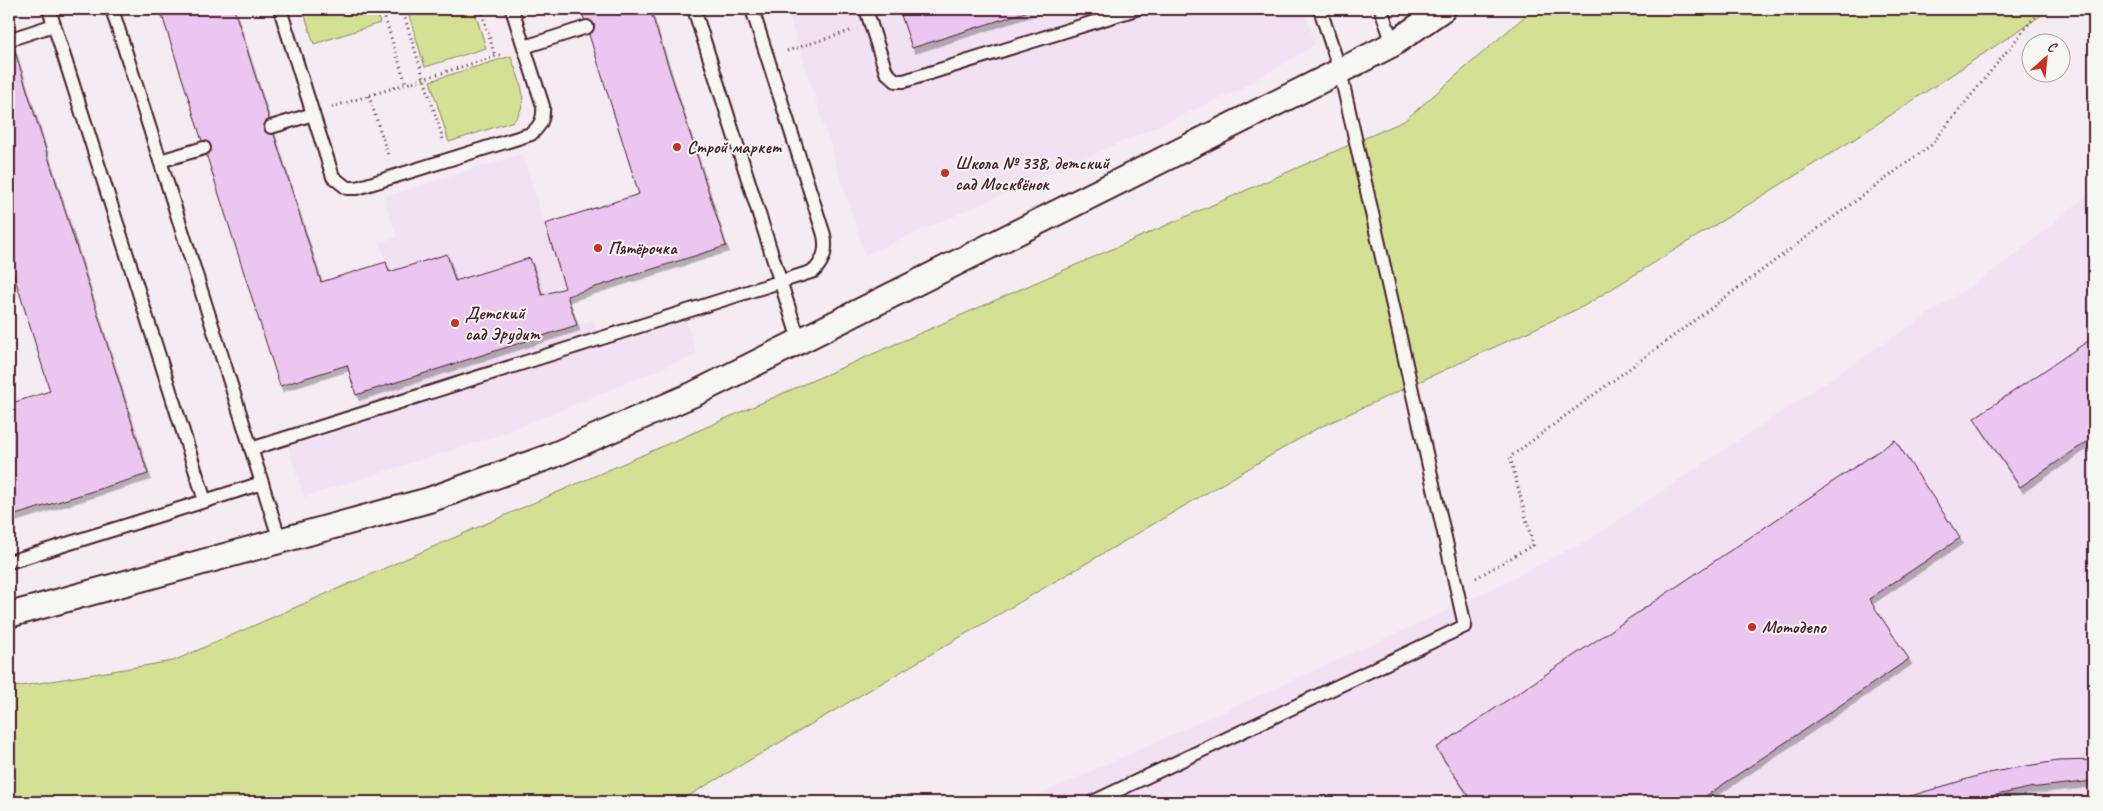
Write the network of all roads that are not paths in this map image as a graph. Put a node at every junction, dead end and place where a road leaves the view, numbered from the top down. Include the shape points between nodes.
1 (49, 9) edge
2 (112, 9) edge
3 (280, 9) edge
4 (512, 9) edge
5 (694, 9) edge
6 (752, 9) edge
7 (866, 9) edge
8 (1136, 9) edge
9 (1320, 9) edge
10 (1381, 9) edge
11 (1443, 9) edge
12 (54, 25) junction
13 (587, 27) dead end
14 (10, 38) dead end
15 (1393, 44) junction
16 (524, 47) junction
17 (1340, 71) junction
18 (313, 114) junction
19 (271, 126) dead end
20 (204, 148) dead end
21 (160, 162) junction
22 (781, 282) junction
23 (799, 340) junction
24 (251, 449) junction
25 (262, 483) junction
26 (205, 501) junction
27 (280, 541) junction
28 (9, 562) edge
29 (9, 615) edge
30 (1093, 802) edge

1 - 12 lane
2 - 21 lane
3 - 18 lane
4 - 16 lane
5 - 22 lane
6 - 22 lane via 826,248 822,263 814,271
7 - 8 lane via 886,72 896,81
9 - 17 lane
10 - 15 lane
11 - 15 street
12 - 14 lane
12 - 26 lane
13 - 16 lane
15 - 17 street
16 - 18 lane via 544,116 540,126 531,134 394,177 347,188 333,177
17 - 23 street
17 - 30 lane via 1465,626
18 - 19 lane
20 - 21 lane
21 - 24 lane
22 - 23 lane
22 - 24 lane
23 - 27 street via 694,394 554,455 429,500
24 - 25 lane
25 - 26 lane
25 - 27 lane
26 - 28 lane
27 - 29 street

